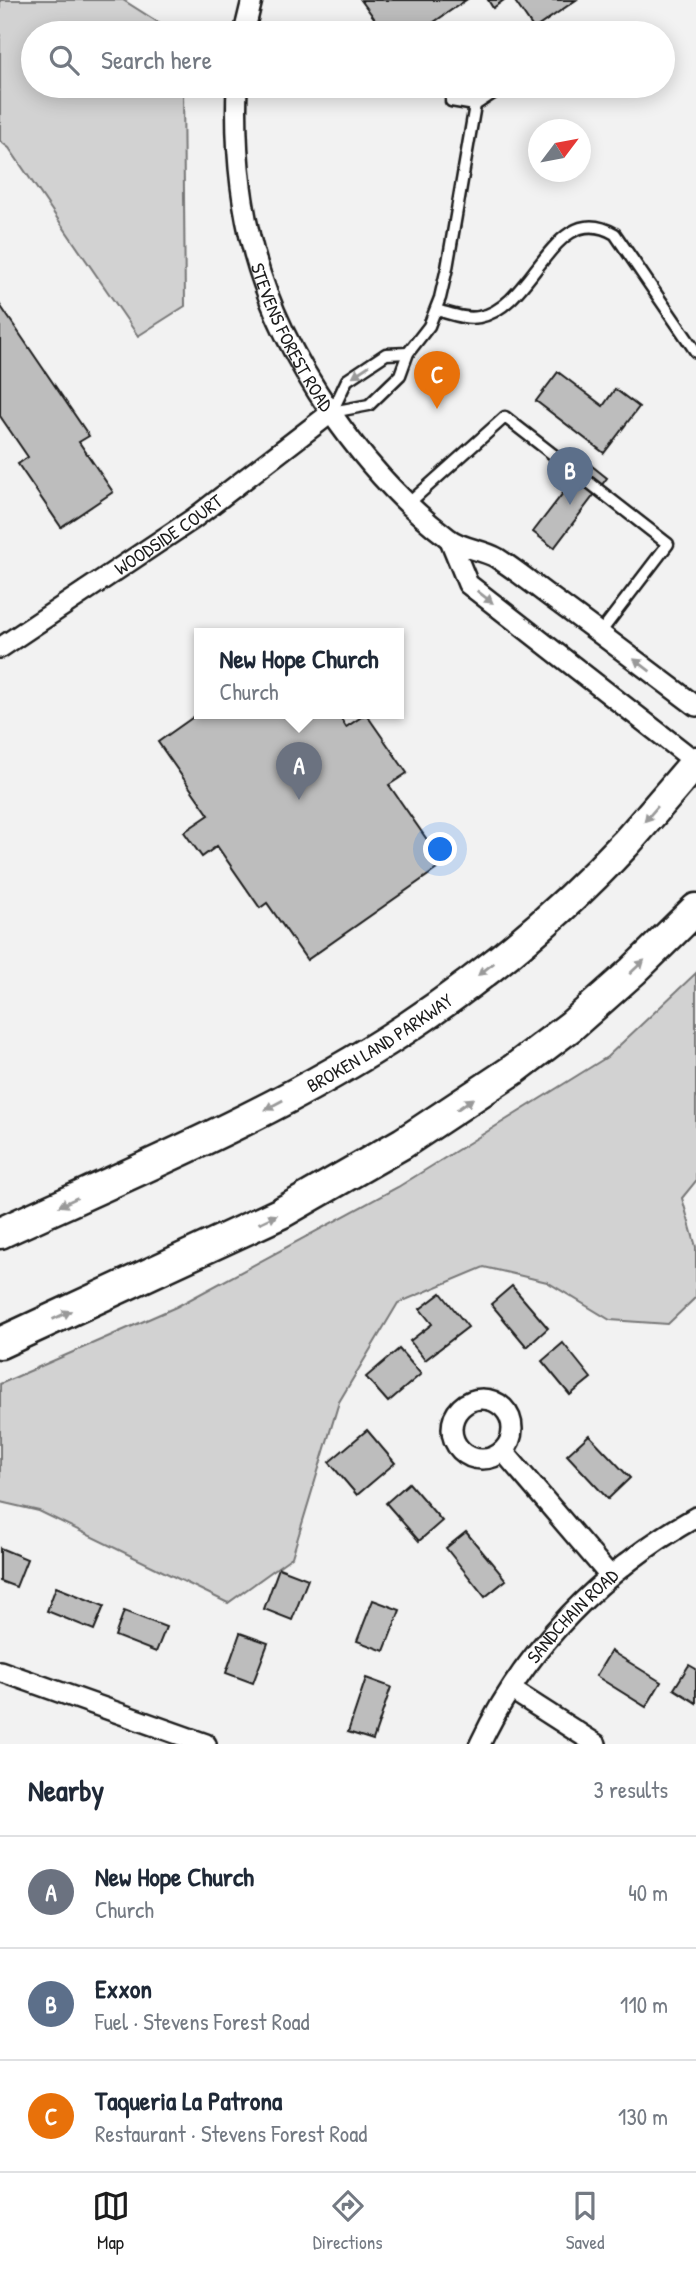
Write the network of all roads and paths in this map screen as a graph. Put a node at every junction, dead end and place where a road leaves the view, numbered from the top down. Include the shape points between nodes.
1 (253, 0) edge
2 (247, 21) edge
3 (237, 98) edge
4 (451, 98) edge
5 (486, 98) edge
6 (475, 105) junction
7 (436, 310) junction
8 (696, 352) edge
9 (408, 354) junction
10 (332, 412) junction
11 (409, 503) junction
12 (450, 540) junction
13 (600, 633) junction
14 (0, 648) edge
15 (696, 706) edge
16 (696, 762) edge
17 (696, 909) edge
18 (0, 1233) edge
19 (0, 1343) edge
20 (503, 1451) dead end
21 (696, 1517) edge
22 (610, 1576) junction
23 (0, 1671) edge
24 (512, 1690) junction
25 (206, 1744) edge
26 (480, 1744) edge
27 (596, 1744) edge

1 - 2 street
3 - 10 street, STEVENS FOREST ROAD via 241,187 255,256 284,331
4 - 6 lane
5 - 6 lane
6 - 7 lane
7 - 8 lane via 468,318 497,310 521,290 569,231 582,226 605,228 615,234
7 - 9 lane
9 - 10 lane via 400,376 369,405
9 -> 10 lane via 386,354 347,380
10 - 11 street, STEVENS FOREST ROAD via 362,453
10 - 14 street, WOODSIDE COURT via 192,519
11 - 12 street, STEVENS FOREST ROAD
11 - 13 lane via 505,417 668,544
12 - 13 street, STEVENS FOREST ROAD via 495,556
12 -> 16 street, STEVENS FOREST ROAD via 468,584
15 -> 13 street, STEVENS FOREST ROAD
16 -> 18 main road, BROKEN LAND PARKWAY via 626,843 570,897 515,946 406,1028 239,1124
19 -> 17 main road via 281,1213 423,1131 571,1026
20 - 22 street
21 - 22 street, SANDCHAIN ROAD
22 - 24 street, SANDCHAIN ROAD via 540,1649
23 - 25 street
24 - 26 street, SANDCHAIN ROAD
24 - 27 street

